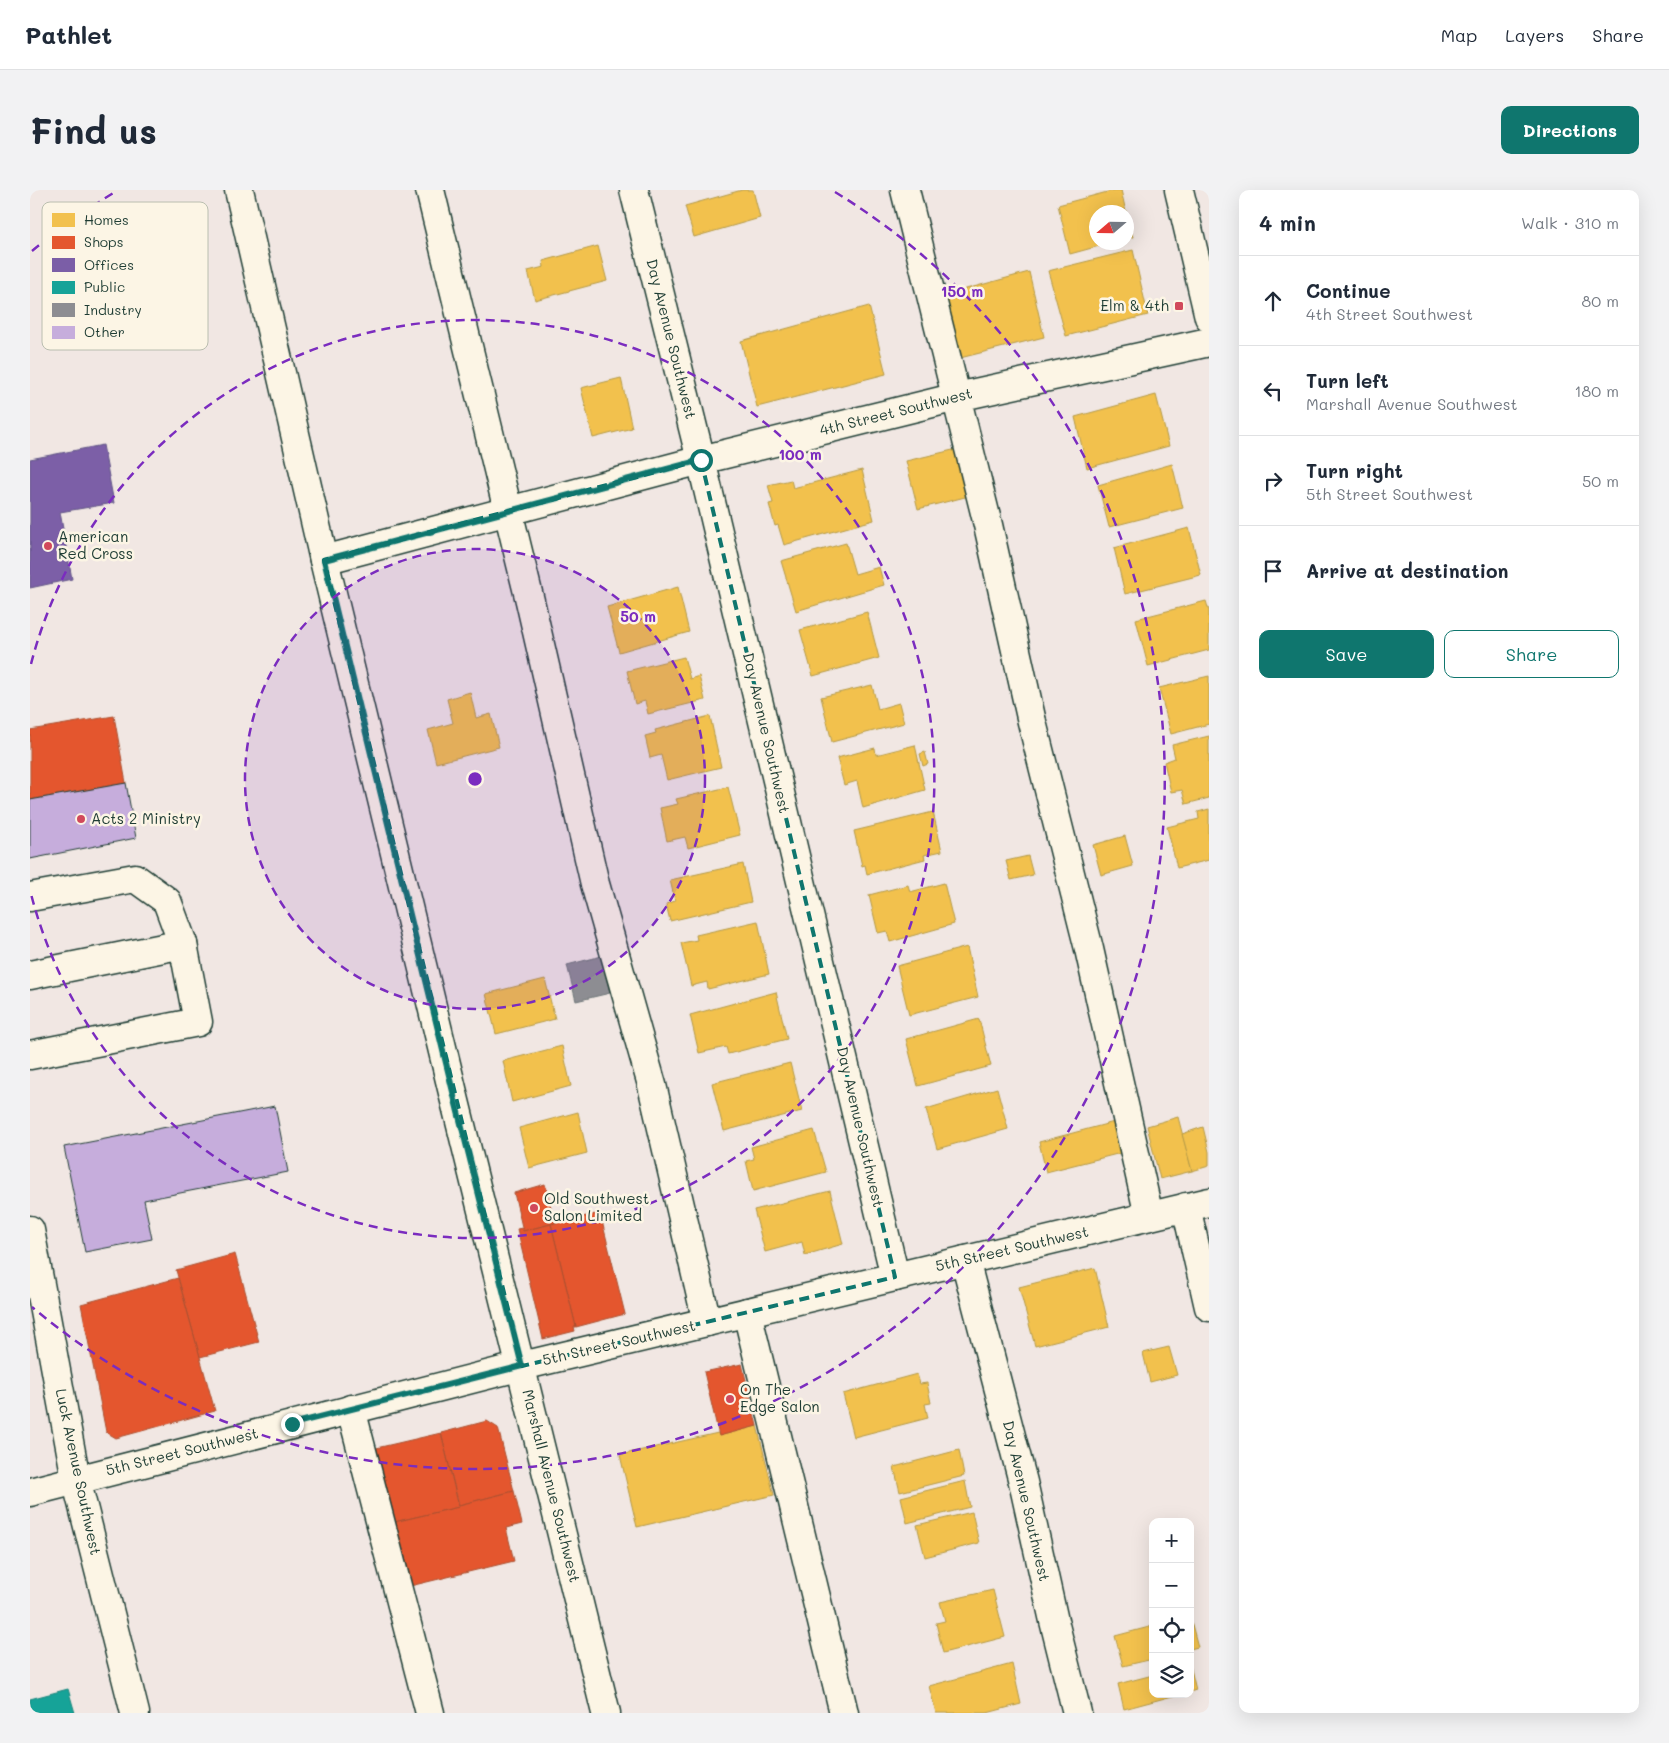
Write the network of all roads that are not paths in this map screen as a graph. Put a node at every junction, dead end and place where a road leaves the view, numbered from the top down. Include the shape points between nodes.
1 (239, 190) edge
2 (430, 190) edge
3 (634, 190) edge
4 (905, 190) edge
5 (1179, 190) edge
6 (1209, 317) edge
7 (1209, 342) edge
8 (957, 397) junction
9 (701, 460) junction
10 (509, 512) junction
11 (324, 560) junction
12 (30, 897) edge
13 (183, 944) junction
14 (30, 975) edge
15 (30, 1055) edge
16 (1197, 1204) edge
17 (1149, 1216) junction
18 (30, 1230) edge
19 (965, 1260) junction
20 (895, 1277) junction
21 (1209, 1307) edge
22 (747, 1312) junction
23 (707, 1322) junction
24 (522, 1366) junction
25 (352, 1409) junction
26 (76, 1479) junction
27 (30, 1492) edge
28 (134, 1713) edge
29 (430, 1713) edge
30 (606, 1713) edge
31 (844, 1713) edge
32 (1077, 1713) edge

1 - 11 street, Marshall Avenue Southwest
2 - 10 street
3 - 9 street, Day Avenue Southwest
4 - 8 street
5 - 6 street
7 - 8 street, 4th Street Southwest
8 - 9 street, 4th Street Southwest
8 - 17 street via 1032,722 1089,949
9 - 10 street, 4th Street Southwest
9 - 20 street, Day Avenue Southwest
10 - 11 street, 4th Street Southwest
10 - 23 street via 595,884 652,1084
11 - 24 street, Marshall Avenue Southwest
12 - 13 street via 135,878 166,901
13 - 14 street
13 - 15 street via 198,1022
16 - 17 street, 5th Street Southwest
16 - 21 street
17 - 19 street, 5th Street Southwest
18 - 26 street, Luck Avenue Southwest
19 - 20 street, 5th Street Southwest
19 - 32 street, Day Avenue Southwest via 1023,1482
20 - 22 street, 5th Street Southwest
22 - 23 street, 5th Street Southwest
22 - 31 street
23 - 24 street, 5th Street Southwest
24 - 25 street, 5th Street Southwest
24 - 30 street, Marshall Avenue Southwest
25 - 26 street, 5th Street Southwest
25 - 29 street
26 - 27 street, 5th Street Southwest
26 - 28 street, Luck Avenue Southwest

